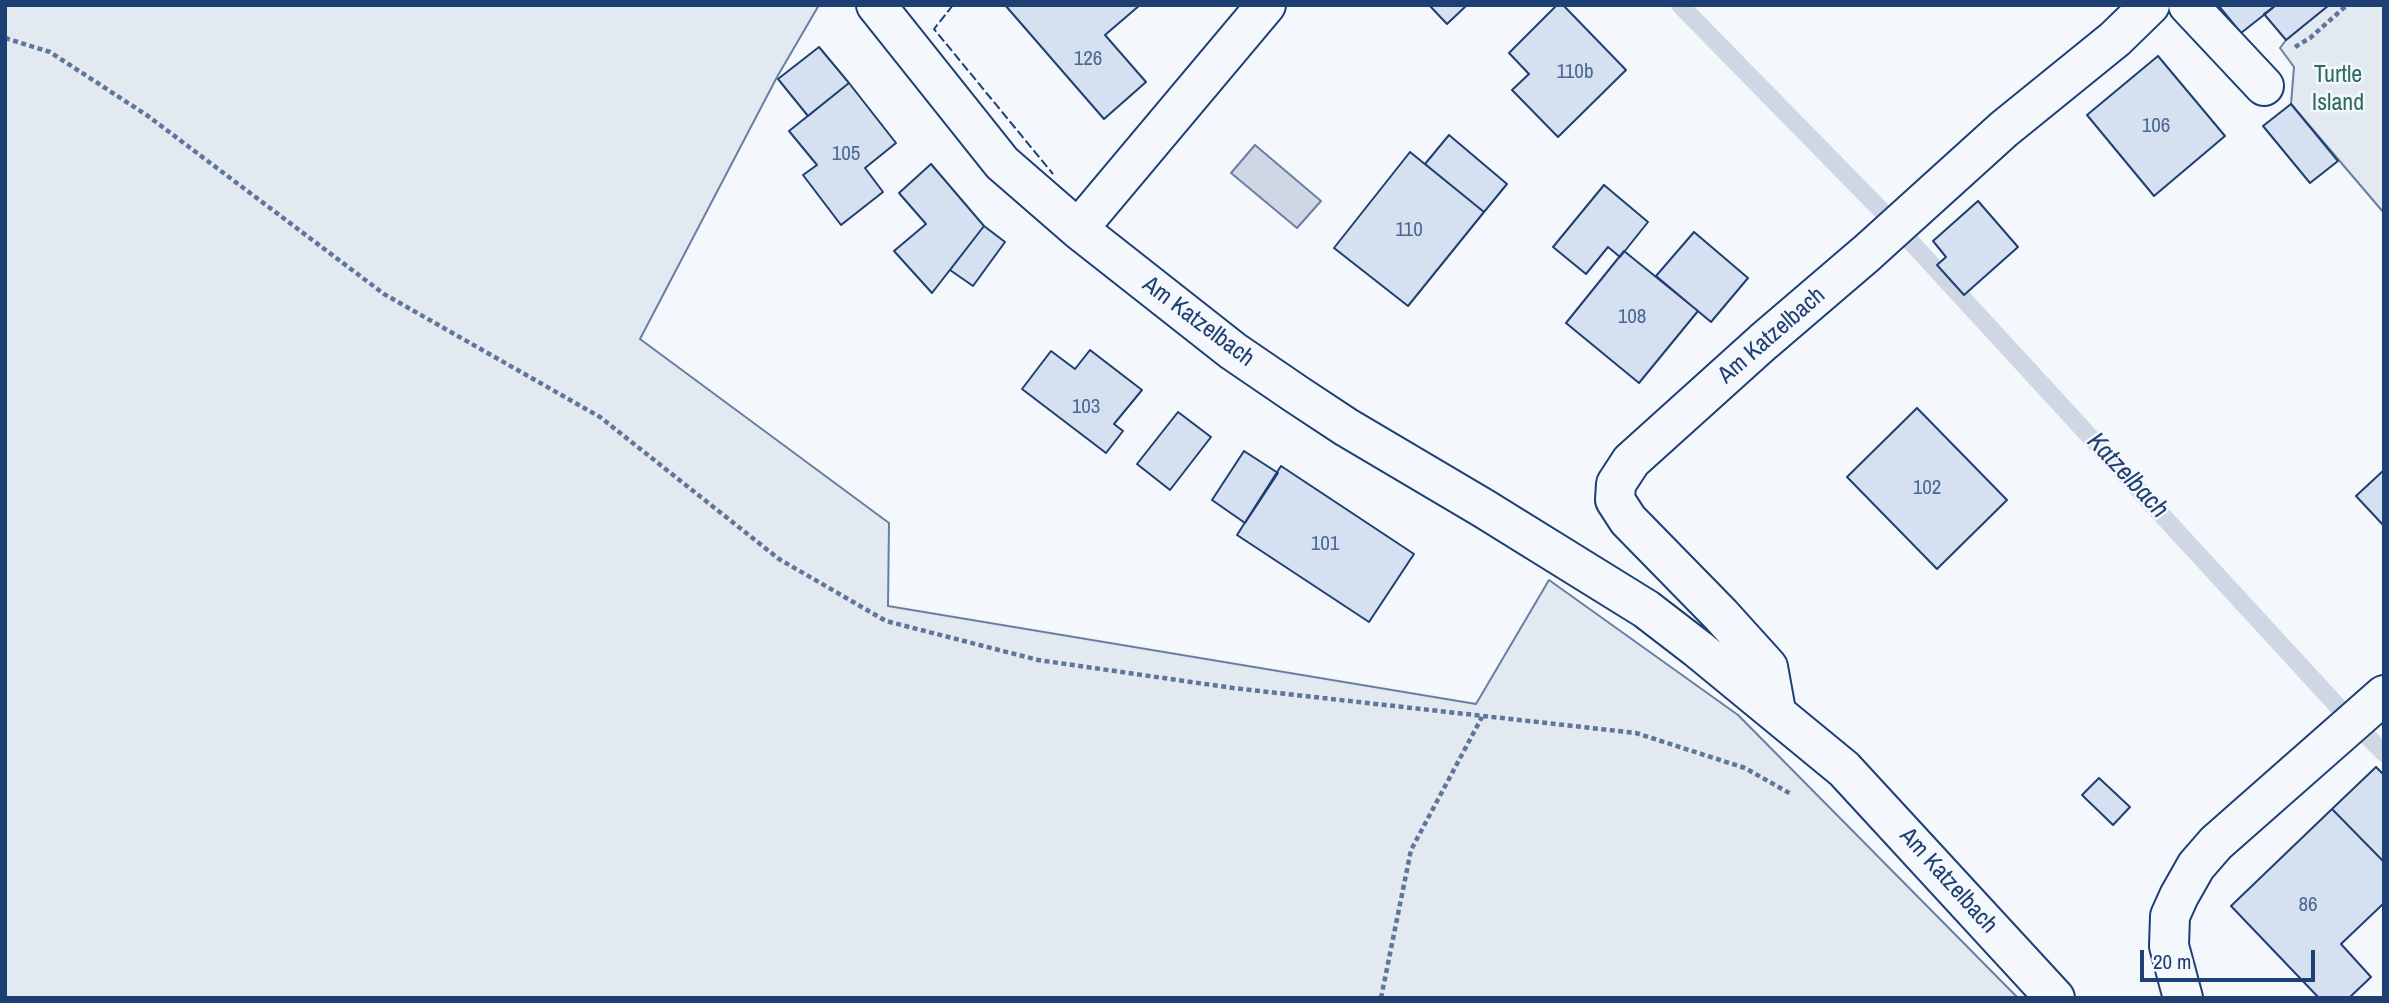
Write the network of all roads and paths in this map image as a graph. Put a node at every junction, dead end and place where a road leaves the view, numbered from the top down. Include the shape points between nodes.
1 (876, 5) edge
2 (1266, 5) edge
3 (2150, 5) edge
4 (2188, 5) edge
5 (2347, 5) edge
6 (5, 38) edge
7 (2259, 80) joint
8 (1079, 229) junction
9 (2384, 695) edge
10 (1776, 711) junction
11 (1482, 717) junction
12 (1801, 798) dead end
13 (1381, 998) edge
14 (2055, 998) edge
15 (2183, 998) edge

1 - 8 street, Am Katzelbach via 1002,163
2 - 8 street
3 - 10 street, Am Katzelbach via 1753,351 1631,461 1616,484 1615,500 1628,520 1768,667
4 - 7 street
5 - 7 path
6 - 11 path via 50,52 148,116 384,294 600,417 779,559 886,621 1038,660
8 - 10 street, Am Katzelbach via 1233,351 1346,427 1646,609
9 - 15 street via 2216,843 2196,866 2170,916 2169,946
10 - 14 street, Am Katzelbach via 1844,769
11 - 12 path via 1636,733 1745,768
11 - 13 path via 1411,850

